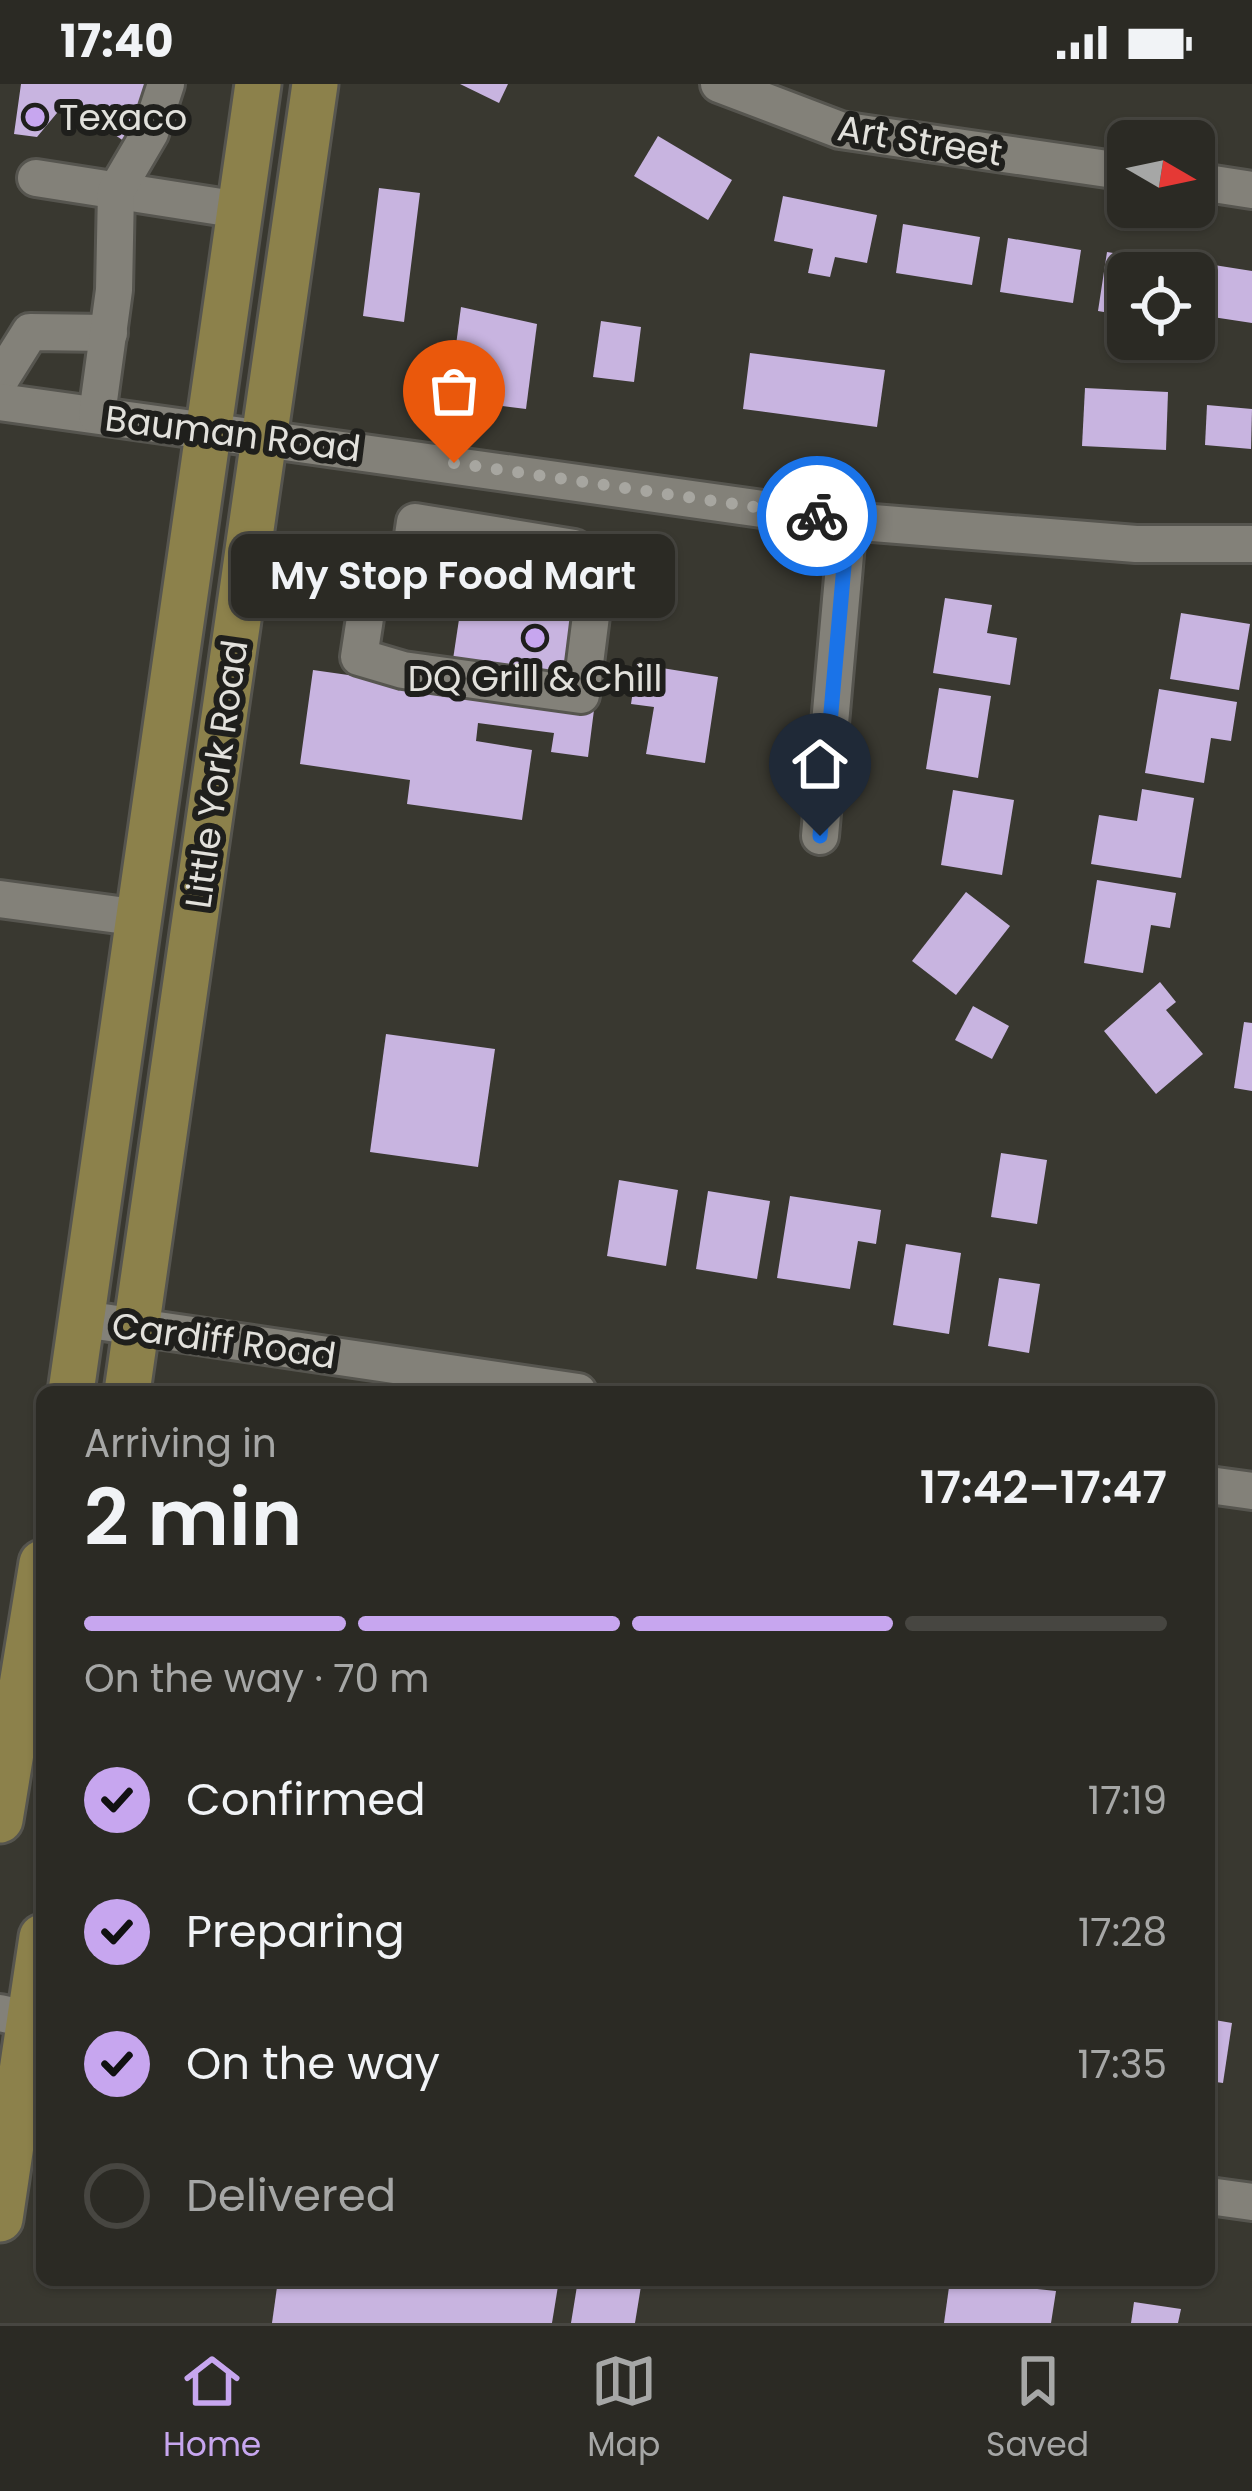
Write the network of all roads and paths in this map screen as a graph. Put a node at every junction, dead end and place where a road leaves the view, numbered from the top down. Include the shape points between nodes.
1 (166, 84) edge
2 (258, 84) edge
3 (315, 84) edge
4 (719, 84) edge
5 (1107, 169) edge
6 (36, 178) dead end
7 (1215, 184) edge
8 (1252, 190) edge
9 (116, 191) junction
10 (240, 210) junction
11 (109, 333) junction
12 (0, 380) edge
13 (0, 402) edge
14 (97, 415) junction
15 (208, 429) junction
16 (266, 436) junction
17 (549, 477) junction
18 (848, 521) junction
19 (538, 542) junction
20 (1252, 544) edge
21 (246, 572) junction
22 (369, 592) junction
23 (820, 836) dead end
24 (0, 899) edge
25 (141, 918) junction
26 (83, 1319) junction
27 (137, 1327) junction
28 (72, 1386) edge
29 (128, 1386) edge
30 (537, 1386) edge
31 (1215, 1485) edge
32 (1252, 1491) edge
33 (36, 1581) edge
34 (14, 1649) edge
35 (0, 1820) edge
36 (36, 1964) edge
37 (24, 2018) edge
38 (1215, 2197) edge
39 (1252, 2202) edge
40 (0, 2219) edge

1 - 9 street via 150,133
2 - 10 main road, Little York Road
3 - 16 main road, Little York Road
4 - 5 street, Art Street via 840,130
6 - 9 street
7 - 8 street
9 - 10 street
9 - 11 street
10 - 15 main road, Little York Road
11 - 12 street via 31,332
11 - 14 street
13 - 14 street, Bauman Road
14 - 15 street, Bauman Road
15 - 16 street, Bauman Road
15 - 25 main road, Little York Road
16 - 17 street, Bauman Road
16 - 21 main road, Little York Road
17 - 18 street, Bauman Road
17 - 19 street
18 - 20 street, Bauman Road via 1136,544
18 - 23 street
19 - 22 street via 416,522 404,597
19 - 22 street via 574,548 594,592 581,695 359,657
21 - 22 street
21 - 27 main road, Little York Road
24 - 25 street
25 - 26 main road, Little York Road
26 - 27 street, Cardiff Road
26 - 28 main road, Little York Road
27 - 29 main road, Little York Road
27 - 30 street, Cardiff Road
31 - 32 street
33 - 34 main road
34 - 35 main road
36 - 37 main road
37 - 40 main road
38 - 39 street

